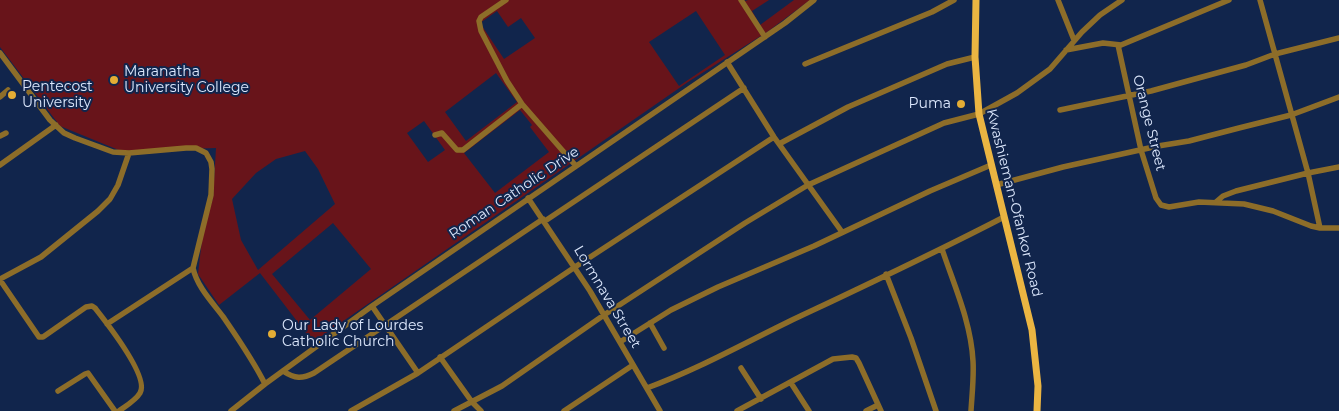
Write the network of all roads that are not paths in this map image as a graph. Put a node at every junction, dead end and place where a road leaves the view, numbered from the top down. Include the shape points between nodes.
1 (506, 0) edge
2 (741, 0) edge
3 (814, 0) edge
4 (954, 0) edge
5 (976, 0) edge
6 (1058, 0) edge
7 (1122, 0) edge
8 (1229, 0) edge
9 (1262, 1) edge
10 (765, 37) junction
11 (1339, 38) edge
12 (1074, 40) junction
13 (1118, 45) junction
14 (1066, 50) junction
15 (0, 53) edge
16 (1275, 54) junction
17 (976, 57) junction
18 (726, 62) junction
19 (805, 64) dead end
20 (744, 88) junction
21 (8, 90) dead end
22 (1128, 95) junction
23 (0, 96) edge
24 (1339, 97) edge
25 (522, 104) junction
26 (1060, 110) dead end
27 (979, 114) junction
28 (1291, 115) junction
29 (56, 125) junction
30 (436, 135) dead end
31 (774, 137) junction
32 (779, 144) junction
33 (1141, 150) junction
34 (129, 154) junction
35 (991, 165) junction
36 (0, 166) edge
37 (576, 166) junction
38 (1339, 167) edge
39 (1308, 173) junction
40 (808, 185) junction
41 (996, 186) junction
42 (528, 198) junction
43 (1216, 202) junction
44 (1004, 217) junction
45 (544, 220) junction
46 (1320, 228) junction
47 (1339, 228) edge
48 (842, 232) junction
49 (942, 249) junction
50 (575, 267) junction
51 (192, 268) junction
52 (886, 274) junction
53 (0, 279) edge
54 (372, 306) junction
55 (604, 315) junction
56 (650, 323) junction
57 (107, 324) junction
58 (384, 324) junction
59 (620, 342) junction
60 (664, 348) dead end
61 (440, 357) junction
62 (633, 365) junction
63 (741, 368) dead end
64 (283, 371) junction
65 (418, 373) junction
66 (791, 383) junction
67 (265, 384) junction
68 (646, 388) junction
69 (58, 391) dead end
70 (761, 399) junction
71 (472, 402) junction
72 (880, 408) edge
73 (115, 411) edge
74 (119, 411) edge
75 (231, 411) edge
76 (351, 411) edge
77 (454, 411) edge
78 (481, 411) edge
79 (564, 411) edge
80 (660, 411) edge
81 (737, 411) edge
82 (809, 411) edge
83 (866, 411) edge
84 (936, 411) edge
85 (972, 411) edge
86 (1037, 411) edge

1 - 25 street via 484,13 479,26
2 - 10 street
3 - 10 street, Roman Catholic Drive
4 - 19 street
5 - 17 main road, Kwashieman-Ofankor Road
6 - 12 street
7 - 12 street via 1100,15
8 - 13 street
9 - 16 street
10 - 18 street, Roman Catholic Drive
11 - 16 street
12 - 14 street
13 - 14 street via 1102,44
13 - 22 street, Orange Street
14 - 27 street via 1035,81
15 - 29 street
16 - 22 street via 1246,65
16 - 28 street
17 - 27 main road, Kwashieman-Ofankor Road
17 - 32 street via 947,64 848,107
18 - 20 street
18 - 37 street, Roman Catholic Drive
20 - 31 street
20 - 45 street
21 - 23 street
22 - 26 street
22 - 33 street, Orange Street
24 - 28 street
25 - 30 street via 463,150 457,150 442,133
25 - 37 street
27 - 35 main road, Kwashieman-Ofankor Road
27 - 40 street via 944,123
28 - 33 street
28 - 39 street
29 - 34 street via 64,133 97,147
29 - 36 street
31 - 32 street
31 - 50 street
32 - 40 street
33 - 41 street
33 - 43 street, Orange Street via 1161,205
34 - 51 street via 196,148 209,158 211,195
34 - 53 street via 118,185 98,211 41,257
35 - 41 main road, Kwashieman-Ofankor Road
35 - 48 street
37 - 42 street, Roman Catholic Drive
38 - 39 street
39 - 43 street via 1227,194
39 - 46 street
40 - 48 street
40 - 55 street
41 - 44 main road, Kwashieman-Ofankor Road
42 - 45 street, Lormnava Street
42 - 54 street, Roman Catholic Drive
43 - 46 street via 1273,211
44 - 49 street
44 - 86 main road, Kwashieman-Ofankor Road via 1032,330 1038,386
45 - 50 street, Lormnava Street
45 - 58 street
46 - 47 street
48 - 56 street via 718,287
49 - 52 street
49 - 85 street via 971,341
50 - 55 street, Lormnava Street
50 - 61 street
51 - 57 street
51 - 67 street via 194,276 249,354
52 - 68 street via 698,367
52 - 84 street
53 - 57 street via 39,337 86,307 95,308
54 - 58 street
54 - 64 street, Roman Catholic Drive
55 - 59 street, Lormnava Street
55 - 71 street via 502,386
56 - 59 street
56 - 60 street
57 - 74 street via 135,366 142,385 140,394
58 - 64 street via 304,378 293,377
58 - 65 street
59 - 62 street, Lormnava Street
61 - 65 street
61 - 71 street
62 - 68 street, Lormnava Street
62 - 79 street
63 - 70 street
64 - 67 street, Roman Catholic Drive
65 - 76 street
66 - 70 street
66 - 72 street via 833,359 852,356 859,363
66 - 82 street
67 - 75 street, Roman Catholic Drive
68 - 80 street, Lormnava Street
69 - 73 street via 88,373
70 - 81 street
71 - 77 street
71 - 78 street
72 - 83 street

